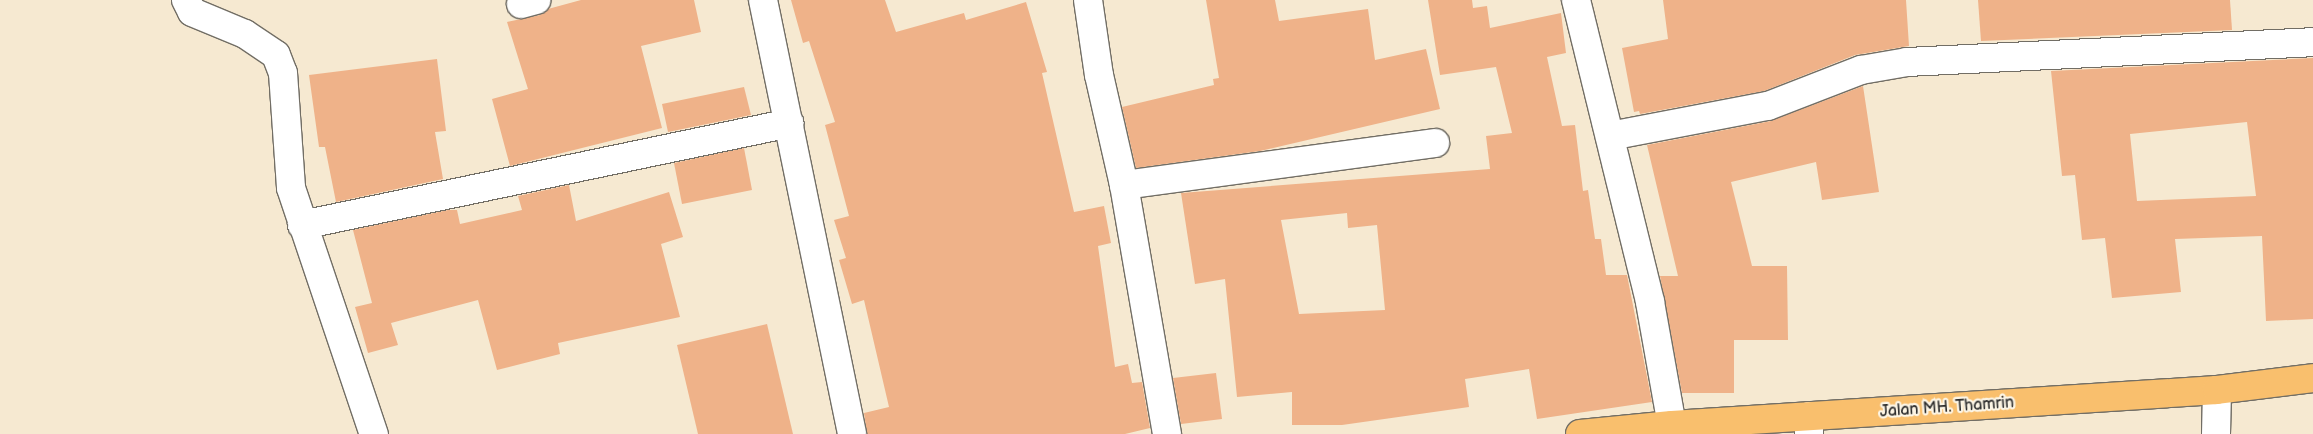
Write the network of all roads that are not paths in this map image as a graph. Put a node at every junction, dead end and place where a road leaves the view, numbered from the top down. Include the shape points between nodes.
1 (186, 0) edge
2 (763, 0) edge
3 (1088, 0) edge
4 (1576, 0) edge
5 (2313, 42) edge
6 (789, 123) junction
7 (1610, 136) junction
8 (1435, 143) dead end
9 (1124, 185) junction
10 (302, 225) junction
11 (2313, 378) edge
12 (2217, 390) junction
13 (1672, 425) junction
14 (1809, 425) edge
15 (374, 434) edge
16 (852, 434) edge
17 (1167, 434) edge
18 (1580, 434) edge
19 (2216, 434) edge

1 - 10 street via 192,12 245,34 276,55 283,73 291,188
2 - 6 street
3 - 9 street via 1099,75
4 - 7 street
5 - 7 street via 1907,62 1862,70 1768,106
6 - 10 street
6 - 16 street
7 - 13 street via 1650,302
8 - 9 street
9 - 17 street
10 - 15 street
11 - 12 main road, Jalan MH. Thamrin
12 - 14 main road, Jalan MH. Thamrin
12 - 19 street
13 - 14 main road, Jalan MH. Thamrin
13 - 18 main road, Jalan MH. Thamrin

